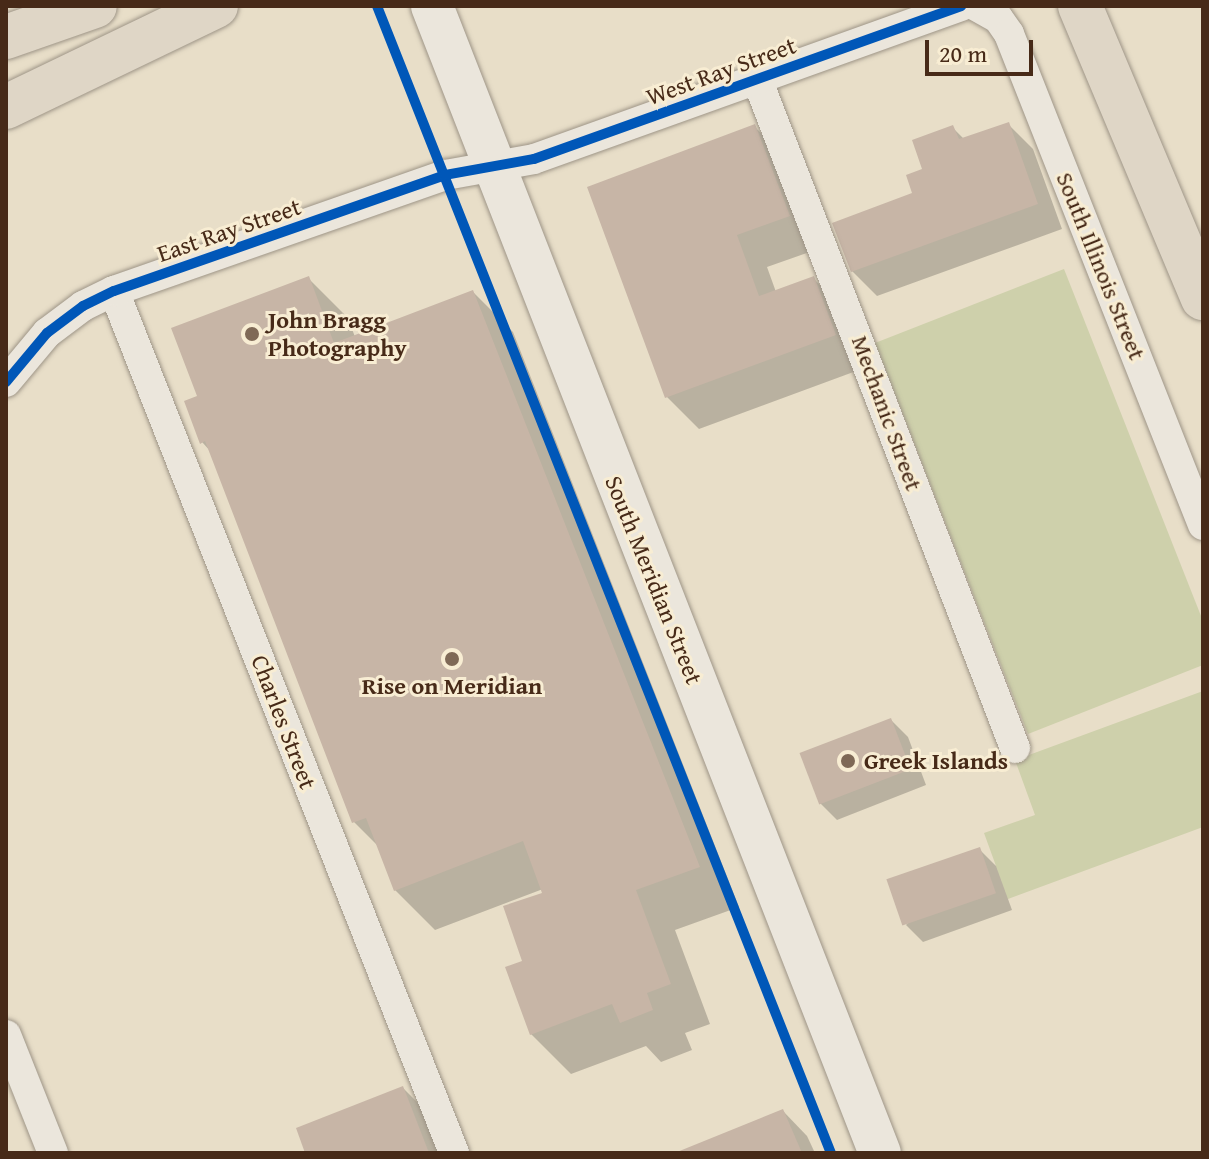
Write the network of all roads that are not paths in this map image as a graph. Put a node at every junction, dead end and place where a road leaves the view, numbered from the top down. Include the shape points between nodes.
1 (95, 6) edge
2 (216, 6) edge
3 (432, 6) edge
4 (1080, 6) edge
5 (973, 7) edge
6 (6, 37) edge
7 (757, 79) junction
8 (6, 107) edge
9 (495, 169) junction
10 (114, 291) junction
11 (1203, 298) edge
12 (6, 382) edge
13 (1203, 525) edge
14 (1015, 748) dead end
15 (6, 1035) edge
16 (53, 1153) edge
17 (454, 1153) edge
18 (880, 1153) edge

1 - 6 highway
2 - 8 highway
3 - 9 main road, South Meridian Street
4 - 11 highway
5 - 7 street, West Ray Street
5 - 13 street, South Illinois Street via 1009,34
7 - 9 street, West Ray Street
7 - 14 street, Mechanic Street
9 - 10 street, East Ray Street via 445,175
9 - 18 main road, South Meridian Street
10 - 12 street, East Ray Street via 47,333
10 - 17 street, Charles Street
15 - 16 street

